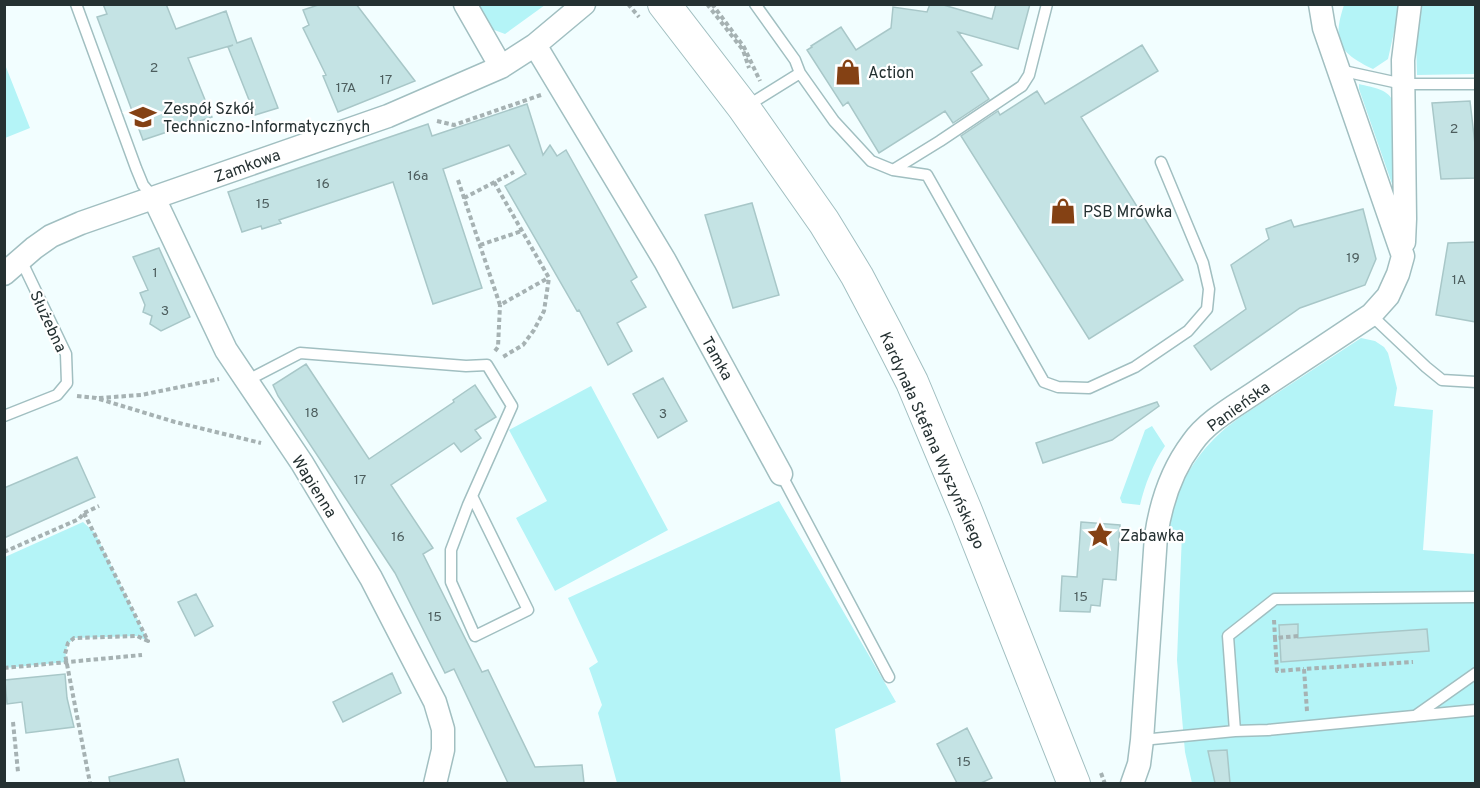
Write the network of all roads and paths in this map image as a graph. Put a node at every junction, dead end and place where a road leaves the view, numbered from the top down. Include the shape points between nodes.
1 (76, 4) edge
2 (465, 4) edge
3 (584, 4) edge
4 (628, 4) edge
5 (755, 4) edge
6 (1047, 4) edge
7 (1320, 4) edge
8 (1410, 4) edge
9 (653, 13) edge
10 (535, 45) junction
11 (501, 68) junction
12 (1338, 70) junction
13 (800, 72) junction
14 (1403, 84) junction
15 (1476, 84) edge
16 (744, 108) junction
17 (1161, 162) dead end
18 (893, 170) junction
19 (514, 172) dead end
20 (459, 180) dead end
21 (494, 182) junction
22 (154, 198) junction
23 (464, 198) junction
24 (522, 231) junction
25 (480, 245) junction
26 (1403, 256) junction
27 (13, 267) edge
28 (549, 278) junction
29 (500, 305) junction
30 (1371, 315) junction
31 (487, 365) junction
32 (244, 377) junction
33 (1476, 382) edge
34 (57, 395) junction
35 (96, 398) junction
36 (4, 416) edge
37 (296, 455) junction
38 (782, 474) joint
39 (472, 496) junction
40 (99, 506) dead end
41 (84, 513) junction
42 (4, 552) edge
43 (1476, 597) edge
44 (1274, 618) dead end
45 (1298, 636) dead end
46 (1275, 638) junction
47 (142, 655) dead end
48 (66, 662) junction
49 (1413, 662) dead end
50 (4, 668) edge
51 (1304, 669) junction
52 (1476, 673) edge
53 (889, 677) dead end
54 (1476, 710) edge
55 (1415, 716) junction
56 (13, 722) dead end
57 (1308, 726) junction
58 (1235, 731) junction
59 (1142, 740) junction
60 (18, 772) dead end
61 (89, 783) edge
62 (435, 783) edge
63 (1074, 783) edge
64 (1132, 783) edge

1 - 22 lane via 136,168
2 - 11 street
3 - 10 street, Zamkowa
4 - 9 path
5 - 13 lane
6 - 18 lane via 1029,75 1022,86
7 - 12 street
8 - 14 street, Panieńska
9 - 16 main road, Kardynała Stefana Wyszyńskiego
10 - 11 street, Zamkowa
10 - 38 street, Tamka via 665,261
11 - 22 street, Zamkowa via 388,116
12 - 14 lane
12 - 26 street
13 - 16 lane
13 - 18 lane via 834,121 872,161
14 - 15 lane
14 - 26 street, Panieńska
16 - 63 main road, Kardynała Stefana Wyszyńskiego via 824,222 912,382
17 - 18 lane via 1203,263 1209,289 1207,309 1188,332 1135,367 1089,388 1058,387 1044,382 927,175
19 - 21 path
20 - 23 path
21 - 23 path
21 - 24 path
22 - 27 street, Zamkowa via 51,236
22 - 32 street, Wapienna via 226,350
23 - 25 path
24 - 25 path
24 - 28 path
25 - 29 path
26 - 30 street, Panieńska via 1388,296
27 - 34 lane, Służebna via 66,354 67,383
28 - 29 path
28 - 31 path via 544,311 534,330 523,345
29 - 31 path via 498,347
30 - 33 lane via 1442,380
30 - 59 street, Panieńska via 1219,417 1193,441 1175,470 1156,536
31 - 32 lane via 300,353
31 - 39 lane via 512,406
32 - 35 path via 141,395
32 - 37 street, Wapienna
34 - 35 path
34 - 36 lane
35 - 37 path
37 - 62 street, Wapienna via 371,578 435,702 443,729 443,750
38 - 53 lane, Tamka
39 - 39 lane via 451,550 451,582 475,636 528,610
40 - 41 path
41 - 42 path via 79,519
41 - 48 path via 148,641 137,636 74,638 68,643
43 - 58 lane via 1275,599 1228,636
44 - 46 path
45 - 46 path
46 - 51 path via 1277,671
47 - 48 path
48 - 50 path
48 - 61 path
49 - 51 path
51 - 57 path
52 - 55 lane
54 - 55 lane
55 - 57 lane
56 - 60 path
57 - 58 lane
58 - 59 lane
59 - 64 street, Panieńska

